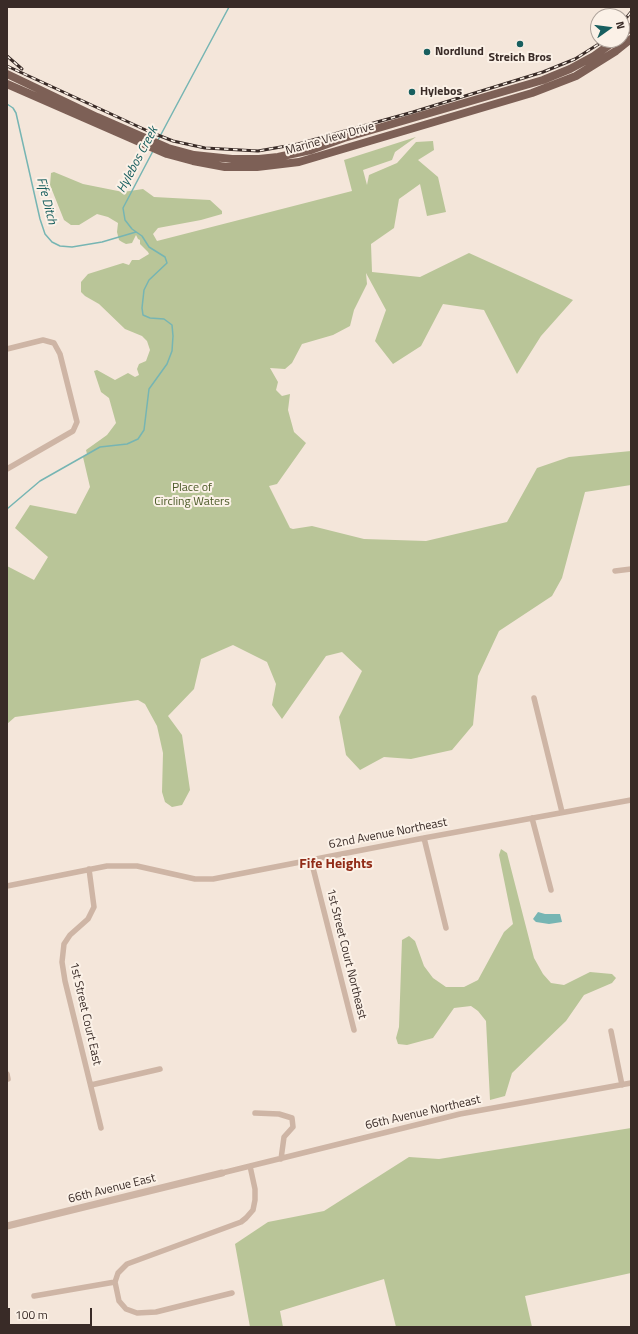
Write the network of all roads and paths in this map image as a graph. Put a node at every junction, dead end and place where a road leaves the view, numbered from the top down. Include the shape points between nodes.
1 (631, 39) edge
2 (605, 48) edge
3 (7, 74) edge
4 (7, 84) edge
5 (145, 142) junction
6 (168, 151) junction
7 (7, 348) edge
8 (7, 469) edge
9 (631, 569) edge
10 (615, 571) dead end
11 (534, 698) dead end
12 (631, 800) edge
13 (562, 812) junction
14 (532, 818) junction
15 (424, 838) junction
16 (311, 860) junction
17 (90, 868) junction
18 (7, 886) edge
19 (551, 890) dead end
20 (446, 928) dead end
21 (354, 1030) dead end
22 (611, 1031) dead end
23 (160, 1069) dead end
24 (631, 1083) edge
25 (622, 1084) junction
26 (91, 1085) junction
27 (255, 1113) dead end
28 (101, 1128) dead end
29 (281, 1158) junction
30 (250, 1166) junction
31 (222, 1173) joint
32 (7, 1226) edge
33 (115, 1282) junction
34 (232, 1293) dead end
35 (34, 1296) dead end

1 - 6 main road, Marine View Drive via 591,68 562,83 299,162 258,167 225,167 193,162
2 - 6 main road, Marine View Drive via 554,76 299,153 272,158 232,159
3 - 5 main road, Marine View Drive
4 - 5 main road, Marine View Drive
5 - 6 main road, Marine View Drive
7 - 8 street via 43,340 52,341 60,354 77,425 73,431
9 - 10 street
11 - 13 street
12 - 13 street, 62nd Avenue Northeast
13 - 14 street, 62nd Avenue Northeast
14 - 15 street, 62nd Avenue Northeast
14 - 19 street
15 - 16 street, 62nd Avenue Northeast
15 - 20 street
16 - 17 street, 62nd Avenue Northeast via 213,879 196,879 127,865
16 - 21 street, 1st Street Court Northeast
17 - 18 street, 62nd Avenue Northeast
17 - 26 street, 1st Street Court East via 94,907 88,919 70,935 61,956 64,981
22 - 25 street
23 - 26 street
24 - 25 street, 66th Avenue Northeast
25 - 29 street, 66th Avenue Northeast via 460,1114
26 - 28 street, 1st Street Court East
27 - 29 street via 279,1114 292,1118 293,1127 284,1137
29 - 30 street, 66th Avenue Northeast
30 - 31 street, 66th Avenue Northeast
30 - 33 street via 255,1189 254,1206 241,1222 127,1264 118,1273
31 - 32 street, 66th Avenue East
33 - 34 street via 119,1301 126,1309 137,1312 156,1312
33 - 35 street

